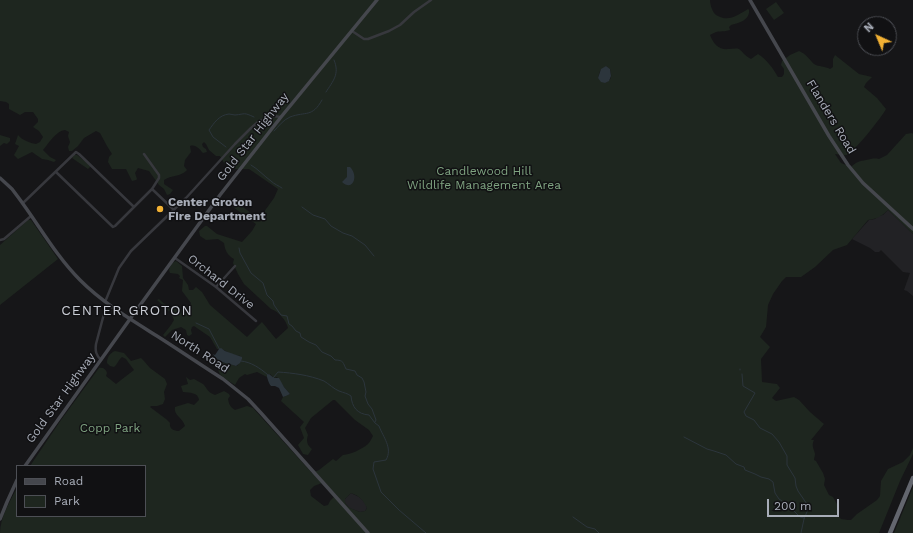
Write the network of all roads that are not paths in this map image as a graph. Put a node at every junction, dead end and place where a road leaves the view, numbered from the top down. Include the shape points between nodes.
1 (377, 0) edge
2 (431, 0) edge
3 (750, 0) edge
4 (352, 31) junction
5 (281, 117) junction
6 (144, 154) dead end
7 (56, 172) junction
8 (0, 178) edge
9 (152, 189) junction
10 (23, 203) junction
11 (134, 207) junction
12 (174, 210) junction
13 (31, 215) junction
14 (913, 229) edge
15 (0, 240) edge
16 (174, 257) junction
17 (235, 266) dead end
18 (216, 287) junction
19 (104, 302) junction
20 (105, 310) dead end
21 (130, 319) junction
22 (256, 321) dead end
23 (101, 360) junction
24 (27, 465) edge
25 (913, 478) edge
26 (16, 482) edge
27 (0, 516) edge
28 (368, 533) edge
29 (890, 533) edge

1 - 4 main road, Gold Star Highway
2 - 4 street via 389,31 368,39
3 - 14 main road, Flanders Road via 844,160 863,182
4 - 5 main road, Gold Star Highway
5 - 12 street via 268,117 251,128
5 - 16 main road, Gold Star Highway
6 - 9 street via 159,175
7 - 10 street
7 - 11 street via 76,152
7 - 11 street via 113,227
8 - 10 main road, North Road
9 - 11 street
9 - 12 street
10 - 13 main road, North Road
12 - 19 street via 127,256
13 - 15 street
13 - 19 main road, North Road via 67,266
16 - 18 street, Orchard Drive
16 - 21 main road, Gold Star Highway
17 - 18 street
18 - 22 street, Orchard Drive
19 - 21 main road, North Road
20 - 23 street via 96,344
21 - 23 main road, Gold Star Highway
21 - 28 main road, North Road via 224,379 248,399
23 - 24 main road, Gold Star Highway
25 - 29 highway
26 - 27 main road

